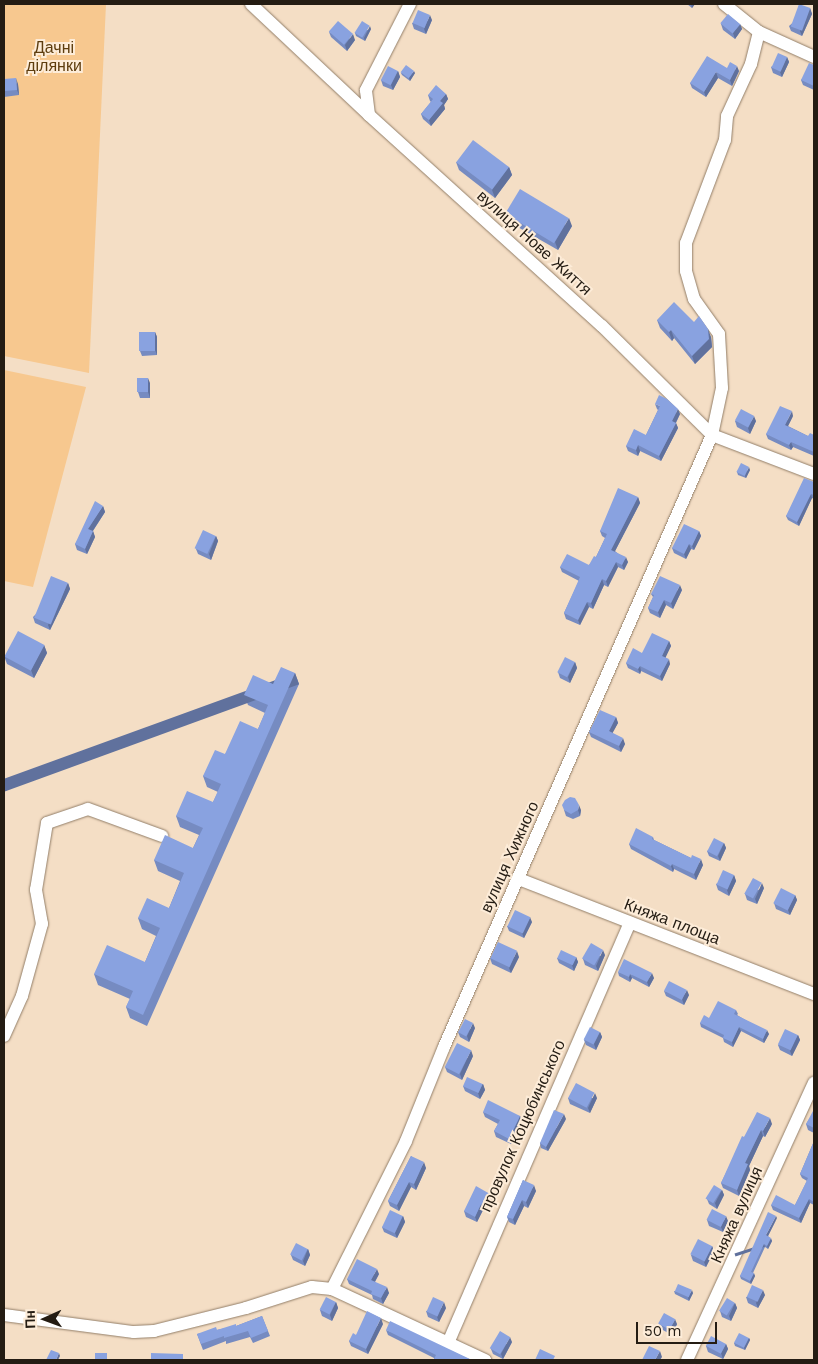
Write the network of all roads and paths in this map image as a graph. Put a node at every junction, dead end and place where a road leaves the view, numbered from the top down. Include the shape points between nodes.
1 (251, 4) edge
2 (410, 4) edge
3 (724, 4) edge
4 (759, 32) junction
5 (814, 57) edge
6 (369, 115) junction
7 (712, 435) junction
8 (814, 474) edge
9 (162, 836) edge
10 (519, 878) junction
11 (630, 923) junction
12 (814, 994) edge
13 (4, 1036) edge
14 (814, 1083) edge
15 (332, 1289) junction
16 (4, 1315) edge
17 (448, 1343) junction
18 (485, 1360) edge
19 (688, 1360) edge

1 - 6 street, вулиця Нове Життя
2 - 6 street via 366,90
3 - 4 street
4 - 5 street
4 - 7 street, вулиця Хижного via 751,64 726,116 725,140 686,243 686,271 694,299 720,334 722,388
6 - 7 street, вулиця Нове Життя via 602,326
7 - 8 street, вулиця Нове Життя
7 - 10 street, вулиця Хижного
9 - 13 street via 88,809 47,823 36,890 42,924 22,996
10 - 11 street, Княжа площа
10 - 15 street, вулиця Хижного via 406,1142
11 - 12 street, Княжа площа
11 - 17 street, провулок Коцюбинського
14 - 19 street, Княжа вулиця
15 - 16 street via 312,1287 246,1308 154,1331 134,1332
15 - 17 street
17 - 18 street

